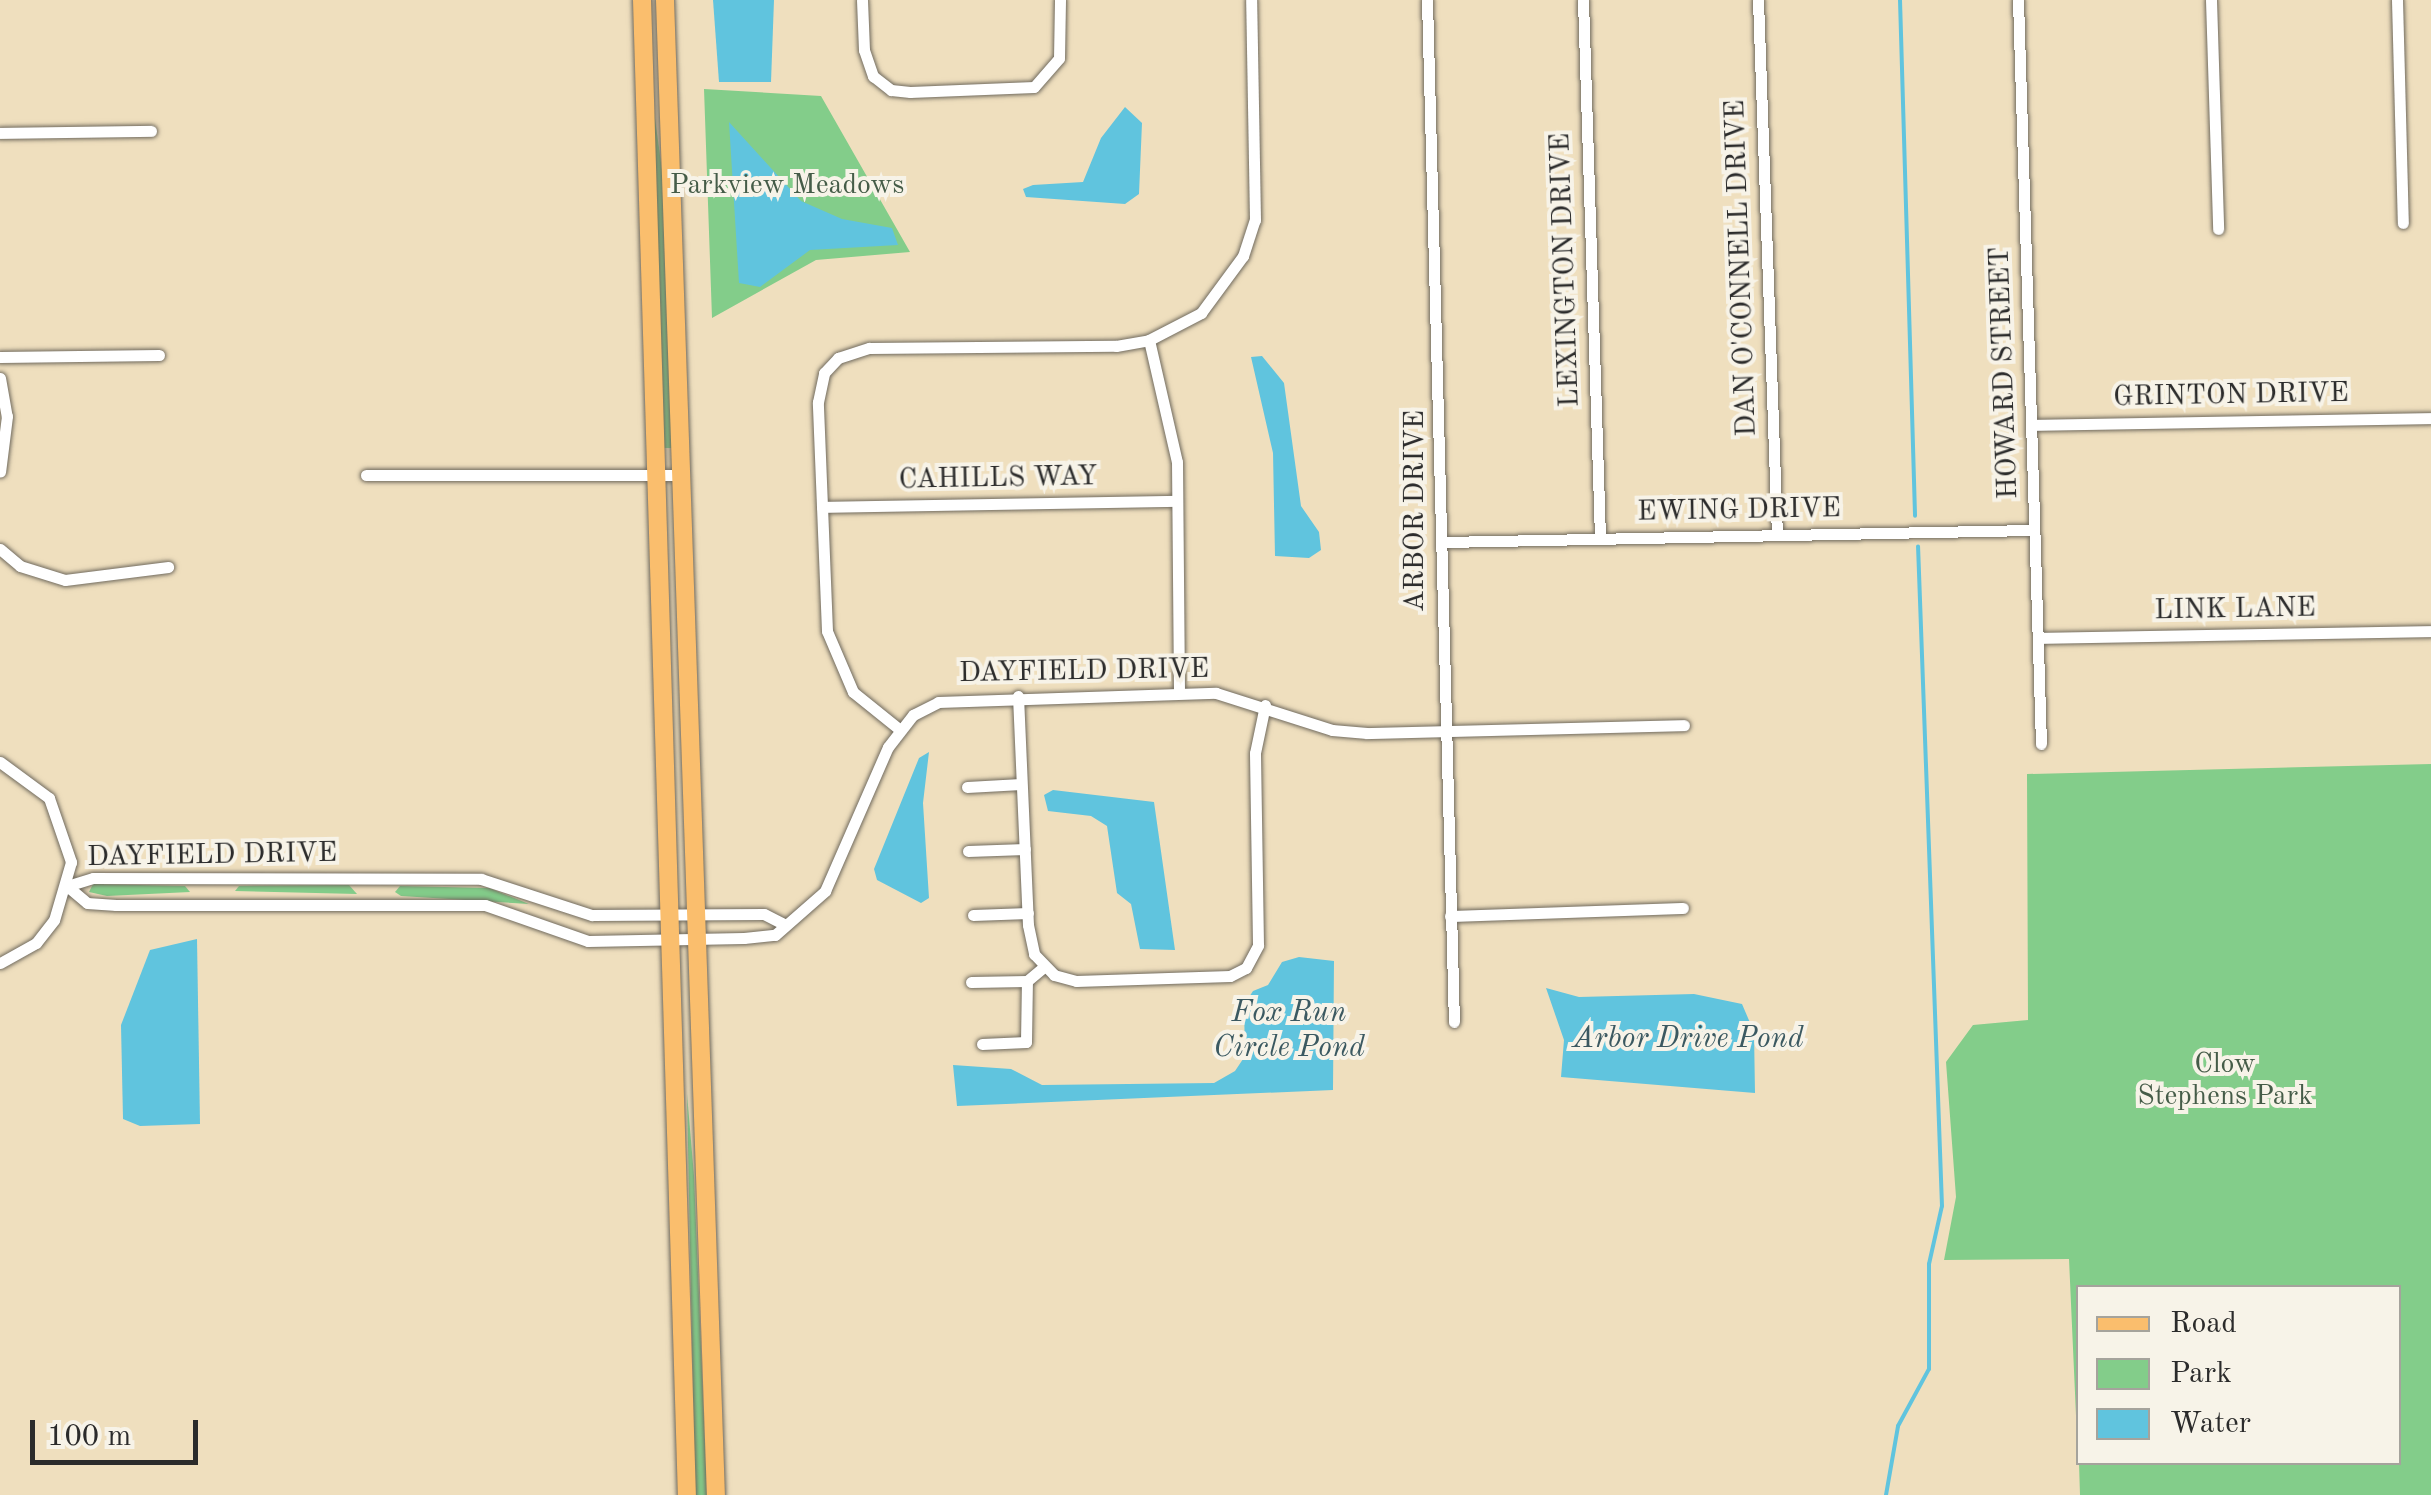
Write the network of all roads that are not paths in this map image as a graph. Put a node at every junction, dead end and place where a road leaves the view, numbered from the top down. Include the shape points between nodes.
1 (642, 0) edge
2 (664, 0) edge
3 (862, 0) edge
4 (1060, 0) edge
5 (1251, 0) edge
6 (1427, 0) edge
7 (1582, 0) edge
8 (1758, 0) edge
9 (2018, 0) edge
10 (2211, 0) edge
11 (2397, 0) edge
12 (150, 131) dead end
13 (0, 134) edge
14 (2403, 222) dead end
15 (2218, 229) dead end
16 (1149, 340) junction
17 (158, 354) dead end
18 (0, 357) edge
19 (0, 378) edge
20 (2431, 418) edge
21 (2032, 424) junction
22 (0, 472) edge
23 (366, 475) dead end
24 (658, 475) junction
25 (680, 475) junction
26 (1175, 502) junction
27 (822, 507) junction
28 (2034, 530) junction
29 (1776, 535) junction
30 (1600, 538) junction
31 (1444, 542) junction
32 (0, 549) edge
33 (168, 567) dead end
34 (2431, 631) edge
35 (2039, 638) junction
36 (1179, 694) junction
37 (1018, 696) junction
38 (1266, 705) junction
39 (1684, 725) dead end
40 (899, 729) junction
41 (1444, 731) junction
42 (2040, 744) dead end
43 (0, 762) edge
44 (1021, 784) junction
45 (967, 786) dead end
46 (1025, 849) junction
47 (968, 851) dead end
48 (378, 878) junction
49 (212, 880) junction
50 (67, 886) junction
51 (377, 904) junction
52 (212, 906) junction
53 (1683, 908) dead end
54 (1028, 913) junction
55 (671, 914) junction
56 (693, 915) junction
57 (973, 915) dead end
58 (1450, 916) junction
59 (784, 924) junction
60 (672, 940) junction
61 (694, 940) junction
62 (0, 962) edge
63 (1045, 966) junction
64 (1027, 980) junction
65 (971, 982) dead end
66 (1454, 1022) dead end
67 (982, 1044) dead end
68 (687, 1495) edge
69 (716, 1495) edge

1 - 24 main road
2 - 25 main road
3 - 4 street via 864,50 873,76 891,90 910,92 1034,87 1059,58
5 - 16 street via 1255,220 1222,290 1201,313
6 - 31 street, ARBOR DRIVE
7 - 30 street, LEXINGTON DRIVE
8 - 29 street, DAN O'CONNELL DRIVE
9 - 21 street, HOWARD STREET
10 - 15 street
11 - 14 street
12 - 13 street
16 - 26 street via 1170,422
16 - 27 street via 1116,346 869,348 838,358 819,390
17 - 18 street
19 - 22 street via 8,416
20 - 21 street, GRINTON DRIVE
21 - 28 street, HOWARD STREET
23 - 24 street
24 - 25 street
24 - 55 main road
25 - 56 main road
26 - 27 street, CAHILLS WAY
26 - 36 street
27 - 40 street via 827,631 853,692
28 - 29 street, EWING DRIVE
28 - 35 street, HOWARD STREET
29 - 30 street, EWING DRIVE
30 - 31 street, EWING DRIVE
31 - 41 street, ARBOR DRIVE
32 - 33 street via 20,566 65,580
34 - 35 street, LINK LANE
35 - 42 street, HOWARD STREET
36 - 37 street, DAYFIELD DRIVE
36 - 38 street, DAYFIELD DRIVE via 1216,693
37 - 40 street, DAYFIELD DRIVE via 938,702
37 - 44 street
38 - 41 street, DAYFIELD DRIVE via 1332,730
38 - 63 street via 1255,754 1258,946 1246,968 1230,976 1076,981
39 - 41 street, DAYFIELD DRIVE
40 - 59 street, DAYFIELD DRIVE via 825,891
41 - 58 street, ARBOR DRIVE
43 - 50 street via 49,798 65,830
44 - 45 street
44 - 46 street
46 - 47 street
46 - 54 street
48 - 49 street, DAYFIELD DRIVE
48 - 51 street
48 - 55 street, DAYFIELD DRIVE via 480,879 592,915
49 - 50 street, DAYFIELD DRIVE via 93,878
49 - 52 street
50 - 52 street, DAYFIELD DRIVE via 87,903
50 - 62 street via 36,943
51 - 52 street, DAYFIELD DRIVE
51 - 60 street, DAYFIELD DRIVE via 485,905 588,941
53 - 58 street
54 - 57 street
54 - 63 street via 1034,954
55 - 56 street, DAYFIELD DRIVE
55 - 60 main road
56 - 59 street, DAYFIELD DRIVE via 764,914
56 - 61 main road
58 - 66 street, ARBOR DRIVE
59 - 61 street, DAYFIELD DRIVE via 775,935
60 - 61 street, DAYFIELD DRIVE
60 - 68 main road
61 - 69 main road
63 - 64 street
64 - 65 street
64 - 67 street via 1026,1042

